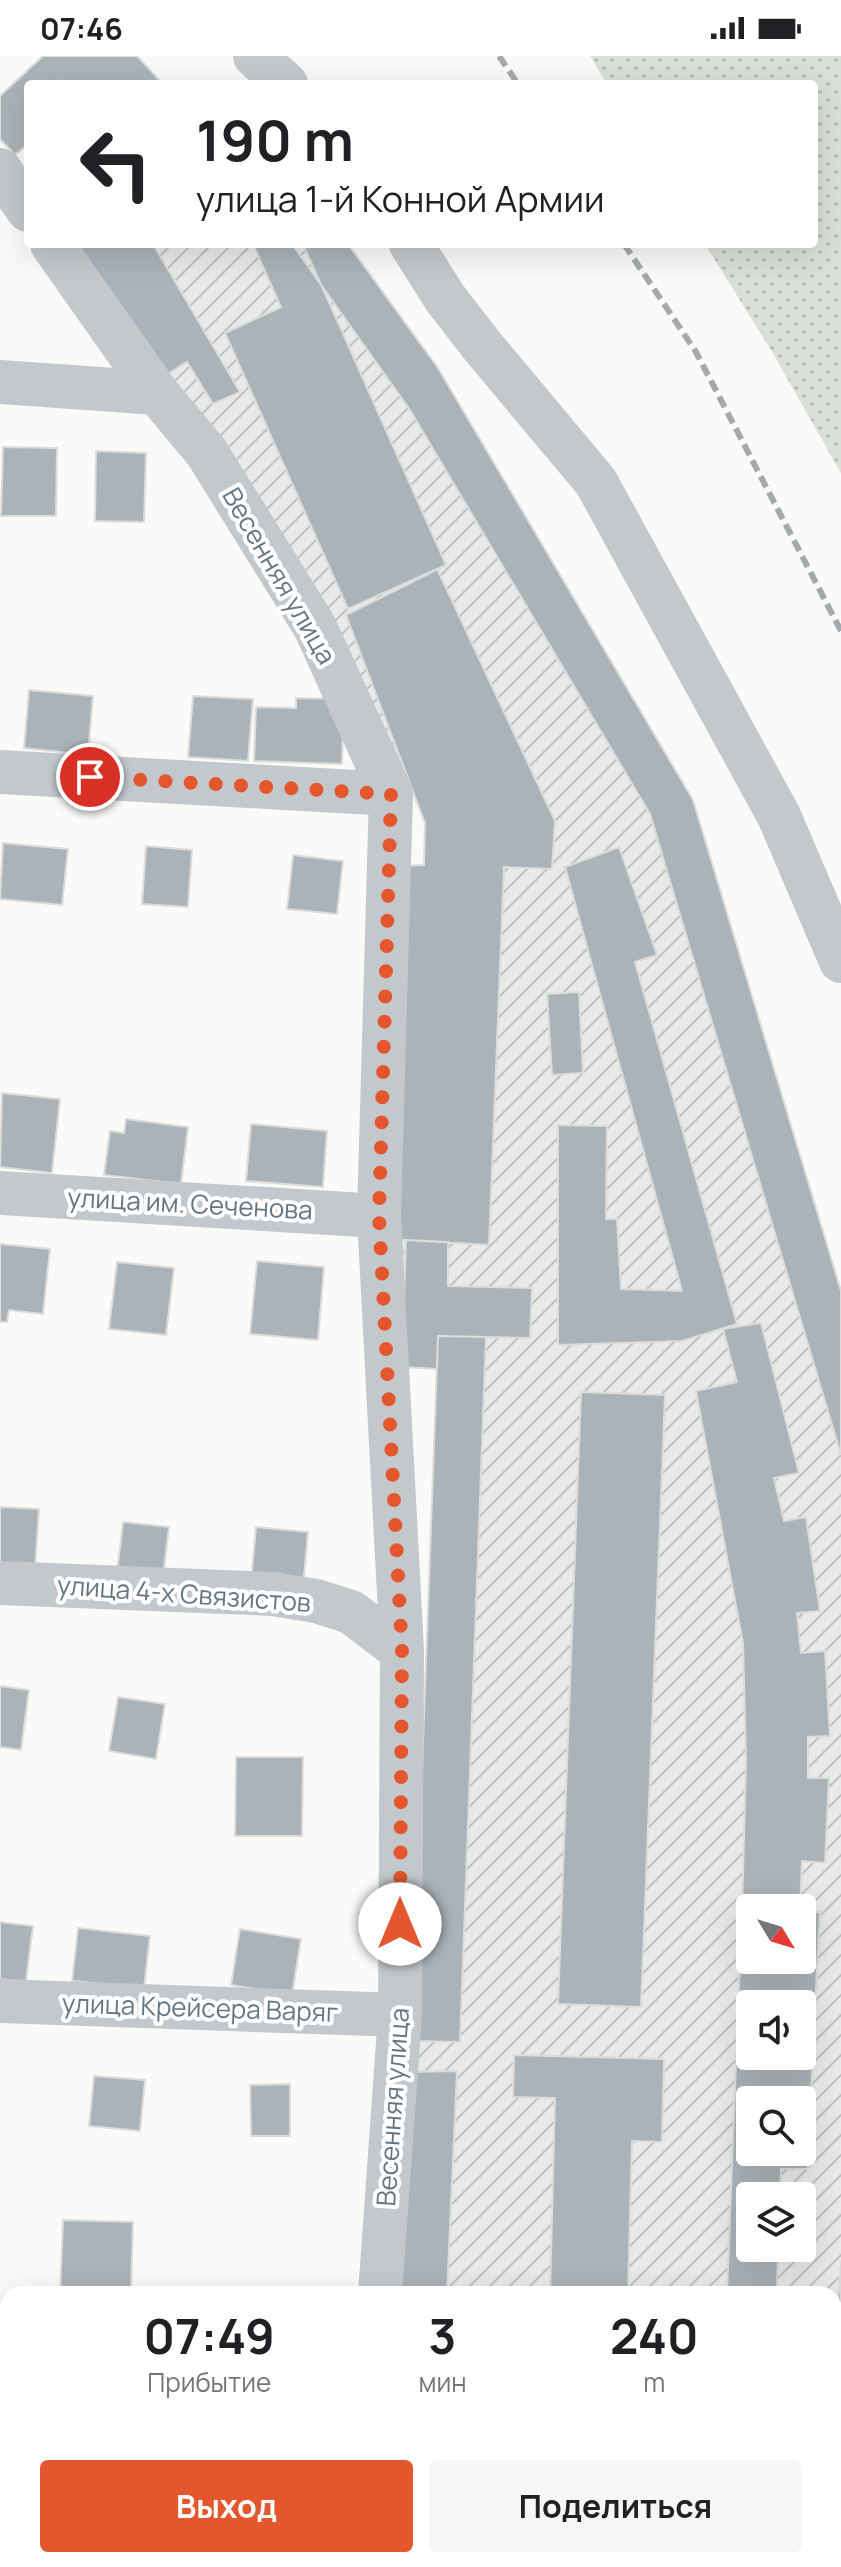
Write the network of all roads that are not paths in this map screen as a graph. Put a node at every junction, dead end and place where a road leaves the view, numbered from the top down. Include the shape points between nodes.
1 (255, 56) edge
2 (282, 80) edge
3 (0, 170) edge
4 (24, 204) edge
5 (55, 248) edge
6 (414, 248) edge
7 (0, 382) edge
8 (157, 393) junction
9 (0, 772) edge
10 (391, 794) junction
11 (841, 961) edge
12 (0, 1193) edge
13 (379, 1216) junction
14 (0, 1583) edge
15 (402, 1651) junction
16 (0, 2001) edge
17 (400, 2015) junction
18 (381, 2286) edge

1 - 2 street
3 - 4 street
5 - 8 street, Весенняя улица
6 - 11 street via 473,335 596,482 779,816
7 - 8 street
8 - 10 street, Весенняя улица via 207,453 315,627
9 - 10 street
10 - 13 street, Весенняя улица
12 - 13 street, улица им. Сеченова
13 - 15 street, Весенняя улица
14 - 15 street, улица 4-х Связистов via 273,1594 316,1601 351,1612
15 - 17 street, Весенняя улица
16 - 17 street, улица Крейсера Варяг
17 - 18 street, Весенняя улица

